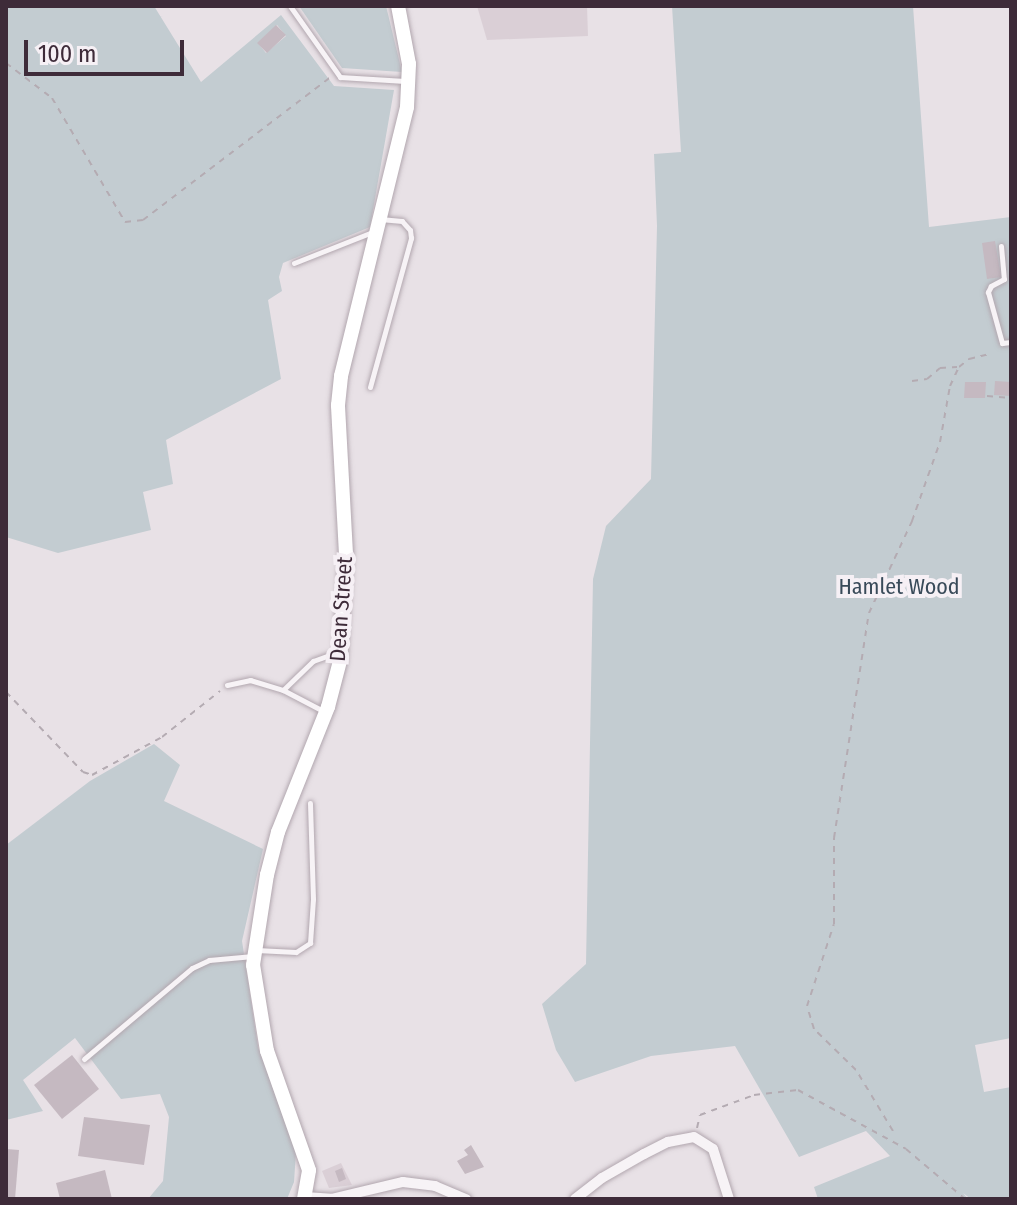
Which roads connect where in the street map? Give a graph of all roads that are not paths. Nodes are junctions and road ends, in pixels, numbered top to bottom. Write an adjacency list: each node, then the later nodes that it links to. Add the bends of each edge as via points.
1 (290, 6): 3 (lane, via 335,74)
2 (398, 6): 3 (street, Dean Street)
3 (410, 82): 4 (street, Dean Street)
4 (378, 225): 6 (lane); 8 (lane, via 402,221 411,238); 9 (street, Dean Street, via 338,405 346,554)
5 (1001, 246): 7 (lane, via 1004,279 988,292 1002,343)
6 (294, 263)
7 (1011, 342)
8 (370, 387)
9 (341, 651): 11 (lane, via 313,661); 12 (street, Dean Street)
10 (227, 685): 11 (lane, via 250,680)
11 (283, 690): 12 (lane)
12 (326, 712): 14 (street, Dean Street, via 278,832)
13 (310, 803): 14 (lane, via 310,943 296,952)
14 (255, 953): 15 (lane, via 192,968); 16 (street, Dean Street, via 267,1051 309,1170)
15 (84, 1059)
16 (305, 1198): 17 (street, via 331,1199 403,1182 435,1186)
17 (466, 1199)
18 (575, 1199): 19 (street, via 644,1154 694,1137 713,1149)
19 (729, 1199)

